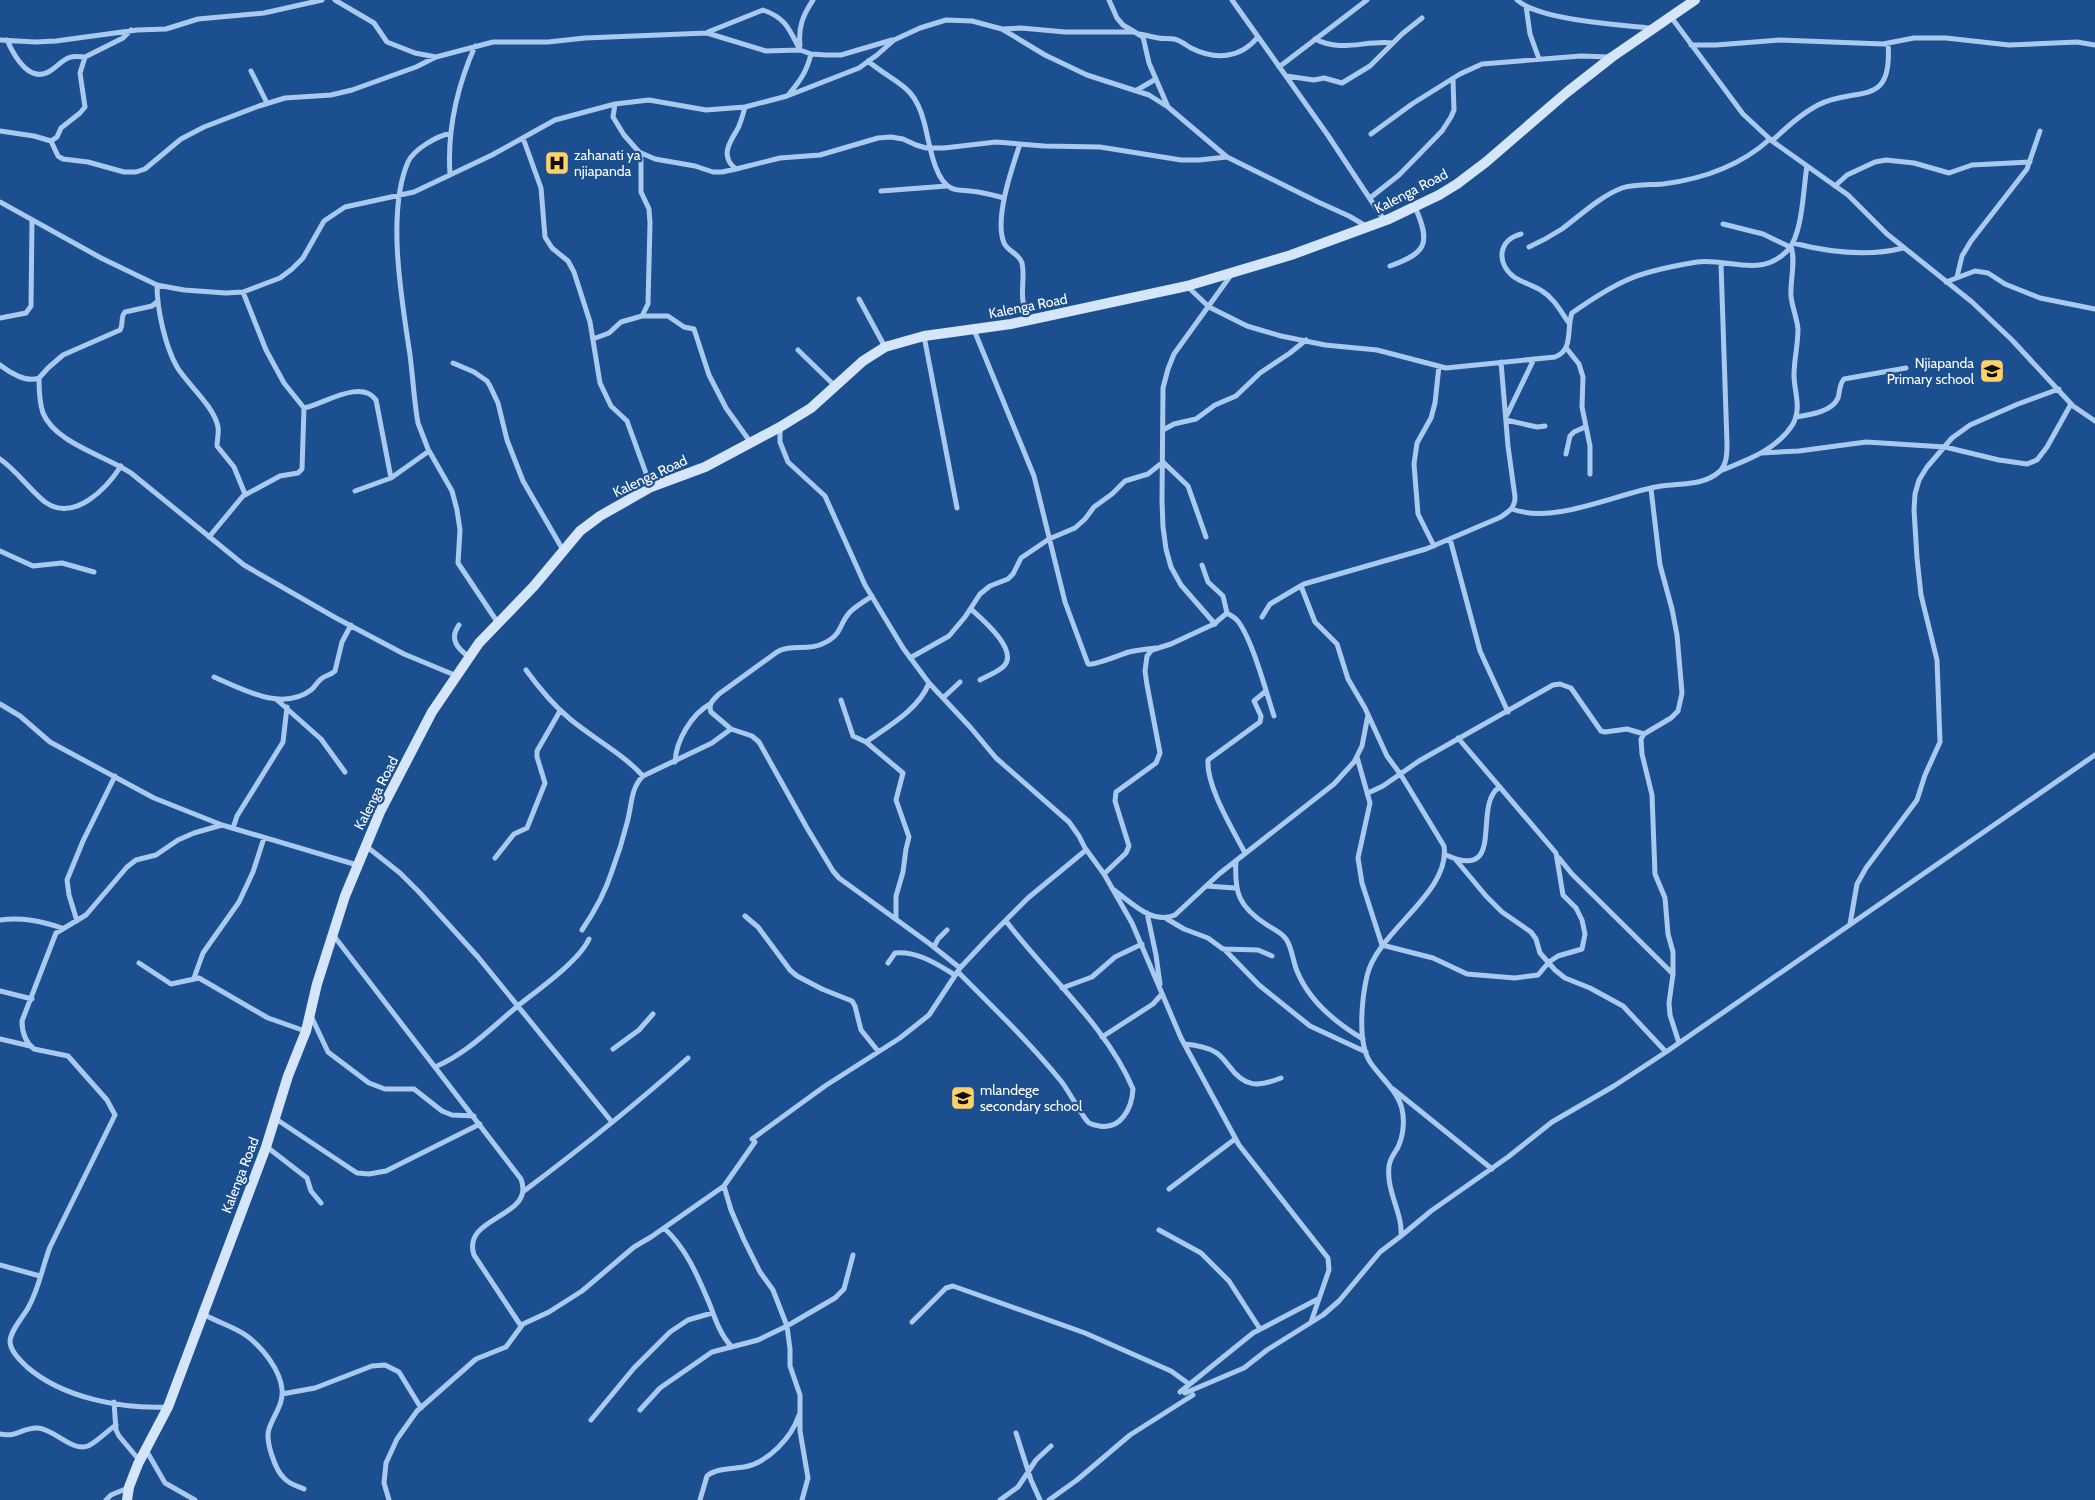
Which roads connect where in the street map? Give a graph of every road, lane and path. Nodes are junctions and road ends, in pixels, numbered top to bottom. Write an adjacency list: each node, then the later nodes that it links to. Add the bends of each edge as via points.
1 (322, 0): 14 (street, via 264,13 198,19 166,29)
2 (335, 0): 30 (street, via 374,23 387,42)
3 (813, 0): 27 (street, via 800,22)
4 (1109, 0): 16 (street, via 1117,18)
5 (1232, 0): 17 (street)
6 (1367, 0): 18 (street)
7 (1517, 0): 9 (street)
8 (1695, 0): 10 (main road, Kalenga Road)
9 (1526, 6): 12 (street, via 1588,22); 32 (street, via 1530,34)
10 (1671, 17): 12 (main road, Kalenga Road); 24 (street)
11 (1422, 18): 22 (street)
12 (1654, 28): 31 (main road, Kalenga Road)
13 (1002, 29): 16 (street); 21 (street, via 972,21 946,20); 39 (street, via 1065,65)
14 (131, 30): 20 (street, via 56,41); 29 (street, via 123,38)
15 (706, 33): 26 (street, via 493,42); 27 (street, via 766,51); 27 (street, via 762,10 777,15 786,23)
16 (1136, 33): 17 (street, via 1174,39 1221,57 1243,50); 37 (street, via 1143,37)
17 (1258, 37): 34 (street)
18 (1315, 39): 22 (street, via 1337,46); 34 (street)
19 (0, 40): 20 (street)
20 (7, 40): 29 (street, via 22,65 35,74 44,74 64,58)
21 (894, 40): 28 (street, via 841,55); 33 (street)
22 (1393, 43): 36 (street, via 1370,66 1342,83 1324,78 1314,80)
23 (1888, 43): 24 (street, via 1780,40); 25 (street, via 1914,38 1946,38 2009,45 2077,42); 50 (street, via 1889,65 1886,75 1875,88 1865,94 1819,105)
24 (1691, 45): 50 (street, via 1743,114)
25 (2095, 45)
26 (475, 46): 30 (street); 47 (street, via 457,96)
27 (800, 50): 28 (street)
28 (811, 54): 40 (street, via 808,69)
29 (85, 57): 51 (street, via 80,73 85,107)
30 (436, 57): 41 (street, via 352,90)
31 (1612, 57): 32 (street); 67 (main road, Kalenga Road, via 1486,162 1445,191)
32 (1539, 59): 38 (street, via 1482,64)
33 (868, 61): 40 (street, via 834,79); 53 (street, via 898,80 914,96)
34 (1279, 66): 36 (street)
35 (251, 72): 41 (street)
36 (1286, 76): 65 (street)
37 (1156, 79): 39 (street); 44 (street)
38 (1453, 80): 48 (street, via 1412,104); 65 (street, via 1454,110 1442,131 1399,175)
39 (1137, 90): 44 (street)
40 (787, 96): 43 (street)
41 (267, 103): 51 (street, via 181,139 145,169 136,172 63,159)
42 (615, 104): 43 (street, via 649,100 706,110); 49 (street, via 555,120); 54 (street, via 613,117)
43 (745, 107): 58 (street, via 727,150 729,162)
44 (1168, 107): 55 (street)
45 (0, 131): 51 (street)
46 (2040, 131): 56 (street)
47 (451, 133): 59 (street); 63 (street, via 413,154)
48 (1371, 134)
49 (523, 138): 59 (street); 94 (street, via 541,188 545,237 574,272)
50 (1771, 140): 57 (street); 74 (street, via 1732,166 1711,174 1671,183 1622,188 1598,201 1548,238)
51 (51, 141)
52 (1020, 144): 53 (street, via 996,142); 55 (street, via 1100,147 1181,160); 64 (street)
53 (930, 148): 58 (street, via 897,137 883,137 820,155 785,157); 60 (street, via 931,157)
54 (639, 152): 58 (street, via 713,172); 88 (street, via 642,197 649,210 650,223 648,301)
55 (1227, 157): 71 (street)
56 (2030, 162): 61 (street, via 1972,165 1949,173 1914,163 1886,160 1847,175); 79 (street, via 1962,256)
57 (1807, 166): 61 (street); 73 (street, via 1798,234)
58 (736, 169)
59 (450, 174): 63 (street, via 414,192)
60 (947, 186): 62 (street); 64 (street)
61 (1834, 186): 75 (street, via 1848,195)
62 (880, 191)
63 (399, 195): 83 (street, via 344,206 324,221 303,258 292,269 280,278); 119 (street, via 397,258 415,406 422,437)
64 (1004, 198): 90 (street, via 1003,237 1005,245 1022,262 1023,302)
65 (1370, 198): 69 (street)
66 (0, 202): 68 (street)
67 (1415, 206): 69 (main road, Kalenga Road); 77 (street, via 1422,222 1422,248)
68 (32, 221): 81 (street); 89 (street, via 30,306 26,313)
69 (1384, 221): 71 (main road, Kalenga Road)
70 (1723, 224): 73 (street)
71 (1367, 227): 78 (main road, Kalenga Road, via 1291,256)
72 (1521, 234): 91 (street, via 1503,245 1500,255 1503,263 1513,276 1542,290 1552,299)
73 (1791, 245): 75 (street, via 1850,252 1890,252); 76 (street, via 1775,261 1761,266); 110 (street, via 1791,297 1798,331 1794,373)
74 (1529, 247)
75 (1904, 248): 80 (street)
76 (1721, 264): 91 (street, via 1699,262 1628,279 1572,314); 125 (street, via 1727,444 1726,458)
77 (1390, 266)
78 (1235, 271): 82 (main road, Kalenga Road); 86 (street)
79 (1957, 278): 80 (street); 87 (street, via 1975,272 1988,273 2005,284 2040,298)
80 (1946, 282): 107 (street, via 1985,315)
81 (157, 285): 83 (street, via 184,290); 85 (street)
82 (1187, 286): 86 (street); 90 (main road, Kalenga Road)
83 (243, 292): 109 (street, via 266,350 284,383)
84 (859, 299): 96 (street)
85 (158, 302): 105 (street, via 125,312 120,330 63,355); 131 (street, via 171,355 218,424 217,446 234,468)
86 (1209, 307): 95 (street, via 1247,326); 116 (street, via 1174,354 1168,369 1163,388)
87 (2095, 309)
88 (642, 316): 94 (street, via 621,322 608,333); 117 (street, via 668,316 684,327 694,329 709,375 726,408)
89 (0, 318)
90 (1028, 321): 92 (main road, Kalenga Road)
91 (1569, 323): 97 (street)
92 (974, 330): 93 (main road, Kalenga Road); 136 (street, via 1034,476)
93 (924, 336): 96 (main road, Kalenga Road); 132 (street)
94 (593, 339): 128 (street, via 600,383 611,406 627,421)
95 (1306, 340): 103 (street, via 1377,350); 116 (street, via 1236,396 1215,405 1196,419)
96 (884, 347): 106 (main road, Kalenga Road)
97 (1567, 349): 99 (street, via 1555,357); 115 (street, via 1579,364 1583,377)
98 (798, 350): 106 (street)
99 (1534, 359): 100 (street); 111 (street)
100 (1500, 362): 103 (street, via 1455,368); 111 (street)
101 (453, 364): 140 (street, via 487,381 498,403 507,440 523,481)
102 (0, 365): 105 (street, via 30,380)
103 (1439, 366): 138 (street, via 1435,403 1431,418 1417,443 1414,464 1418,514)
104 (1906, 368): 110 (street, via 1844,379 1832,406)
105 (40, 378): 124 (street, via 42,411 48,422 85,450)
106 (834, 386): 114 (main road, Kalenga Road, via 811,408)
107 (2059, 389): 108 (street); 118 (street, via 1970,425 1952,438)
108 (2071, 404): 112 (street); 118 (street, via 2047,447 2037,460 2026,464)
109 (304, 408): 127 (street, via 319,405 337,395 361,392 373,396); 131 (street, via 301,471 280,476)
110 (1796, 417): 120 (street, via 1780,439)
111 (1506, 418): 113 (street); 133 (street, via 1515,497)
112 (2095, 421)
113 (1545, 426)
114 (780, 427): 117 (main road, Kalenga Road); 144 (street, via 780,442 786,457 798,473 825,496 857,572)
115 (1585, 427): 121 (street, via 1570,436); 126 (street, via 1590,446)
116 (1163, 430): 123 (street)
117 (751, 444): 128 (main road, Kalenga Road)
118 (1946, 447): 120 (street, via 1866,442); 208 (street, via 1919,480 1914,510 1920,586 1938,669 1939,747 1917,800 1866,868 1854,896)
119 (429, 451): 127 (street); 148 (street, via 446,479 457,510 460,530 458,563)
120 (1761, 453): 125 (street)
121 (1566, 454)
122 (0, 459): 124 (street, via 44,501 59,508 88,501 110,483)
123 (1163, 462): 135 (street, via 1188,486); 136 (street, via 1148,474 1125,482 1094,507 1075,528); 149 (street, via 1163,528 1172,567 1181,586)
124 (121, 466): 134 (street)
125 (1720, 471): 129 (street, via 1707,479)
126 (1590, 474)
127 (391, 478): 130 (street)
128 (651, 487): 140 (main road, Kalenga Road, via 600,516 580,531)
129 (1651, 488): 133 (street, via 1568,510 1531,514); 173 (street, via 1660,565 1677,635 1682,693 1678,711)
130 (355, 491)
131 (246, 494): 134 (street)
132 (956, 508)
133 (1512, 509): 137 (street)
134 (209, 537): 151 (street, via 244,565)
135 (1206, 537)
136 (1050, 539): 145 (street, via 1021,558 1008,579 984,590); 152 (street, via 1065,602 1088,664)
137 (1450, 539): 138 (street); 169 (street, via 1480,651)
138 (1434, 546): 143 (street)
139 (0, 551): 142 (street, via 33,566 62,563)
140 (564, 551): 148 (main road, Kalenga Road)
141 (1202, 565): 146 (street, via 1208,582 1223,596)
142 (94, 572)
143 (1301, 586): 147 (street, via 1270,604); 170 (street, via 1315,622 1337,644 1348,679)
144 (872, 596): 154 (street); 166 (street, via 849,613 836,636 822,644 783,648)
145 (971, 609): 154 (street, via 949,636); 158 (street, via 987,622 1008,653 1004,667)
146 (1227, 613): 149 (street); 161 (street, via 1237,620)
147 (1262, 617)
148 (498, 623): 153 (main road, Kalenga Road)
149 (1215, 624): 152 (street)
150 (459, 625): 153 (street, via 454,640)
151 (351, 626): 156 (street, via 404,654); 162 (street, via 342,642 335,672 322,678 304,694)
152 (1156, 648): 197 (street, via 1147,656 1145,671 1159,758 1116,792 1115,801 1129,846)
153 (469, 657): 156 (main road, Kalenga Road)
154 (910, 658): 160 (street)
155 (526, 670): 168 (street)
156 (457, 676): 188 (main road, Kalenga Road, via 432,712)
157 (214, 678): 162 (street, via 255,696)
158 (980, 680)
159 (960, 682): 163 (street)
160 (929, 683): 163 (street); 175 (street, via 922,698)
161 (1266, 691): 171 (street); 190 (street, via 1254,701 1261,716 1260,722 1208,760 1225,816)
162 (276, 698): 167 (street)
163 (943, 698): 189 (street, via 996,758 1069,822)
164 (841, 700): 175 (street, via 852,735)
165 (0, 704): 181 (street, via 20,716 50,742)
166 (710, 704): 172 (street, via 711,712); 178 (street, via 697,712 687,728)
167 (287, 707): 179 (street, via 321,739); 186 (street, via 283,742 237,816)
168 (560, 711): 182 (street, via 630,762); 193 (street, via 537,751 545,783 527,828 514,834)
169 (1508, 712): 173 (street, via 1560,684 1571,688 1601,731 1627,729); 174 (street)
170 (1368, 715): 177 (street); 180 (street, via 1387,756)
171 (1274, 716)
172 (731, 729): 178 (street); 203 (street, via 752,736 758,742 833,871 873,904)
173 (1644, 734): 223 (street, via 1642,754 1652,795 1655,874 1667,909)
174 (1458, 738): 180 (street); 183 (street)
175 (866, 742): 203 (street, via 903,774 896,800 909,837 904,872 896,896)
176 (2095, 755): 208 (street)
177 (1357, 757): 184 (street); 190 (street, via 1334,784)
178 (675, 762): 182 (street)
179 (345, 772)
180 (1401, 774): 184 (street); 192 (street, via 1441,839)
181 (115, 776): 185 (street, via 154,798); 206 (street, via 67,880)
182 (643, 776): 210 (street, via 632,792 628,821 604,893)
183 (1500, 787): 191 (street); 194 (street, via 1490,798 1482,851 1474,860)
184 (1368, 793): 215 (street, via 1370,803 1358,858 1362,883)
185 (222, 825): 186 (street); 206 (street, via 194,833 156,855 136,860)
186 (233, 828): 187 (street)
187 (264, 838): 196 (street); 224 (street, via 239,902 203,953)
188 (366, 845): 196 (main road, Kalenga Road); 229 (street, via 419,892)
189 (1086, 850): 197 (street); 207 (street, via 1028,898)
190 (1245, 853): 195 (street)
191 (1556, 853): 219 (street, via 1561,890 1576,908 1584,934 1580,950); 223 (street, via 1572,874)
192 (1446, 855): 194 (street); 215 (street, via 1426,895)
193 (495, 858)
194 (1456, 860): 219 (street, via 1491,902 1531,932 1540,953)
195 (1236, 861): 198 (street); 200 (street)
196 (357, 865): 212 (main road, Kalenga Road)
197 (1104, 874): 199 (street)
198 (1205, 886): 200 (street); 204 (street)
199 (1112, 888): 201 (street); 214 (street)
200 (1235, 888): 235 (street, via 1248,910 1287,940 1298,973 1318,1005)
201 (1147, 914): 204 (street); 227 (street)
202 (745, 916): 240 (street, via 764,934 797,976 852,1000 861,1030)
203 (896, 918): 216 (street)
204 (1167, 919): 217 (street)
205 (0, 920): 209 (street, via 23,918)
206 (78, 921): 209 (street)
207 (1006, 921): 222 (street); 225 (street)
208 (1850, 924): 236 (street)
209 (62, 928): 228 (street, via 53,937)
210 (582, 930)
211 (947, 930): 216 (street)
212 (334, 936): 230 (main road, Kalenga Road); 244 (street)
213 (589, 938): 229 (street, via 579,953)
214 (1142, 944): 225 (street, via 1115,957 1092,977); 227 (street)
215 (1382, 945): 219 (street, via 1433,958 1472,975 1532,977); 235 (street, via 1367,976)
216 (934, 947): 222 (street)
217 (1224, 949): 218 (street, via 1258,950); 241 (street, via 1259,984 1310,1026)
218 (1272, 956)
219 (1549, 962): 242 (street, via 1566,978 1623,1006)
220 (138, 963): 224 (street, via 171,984)
221 (888, 963): 222 (street, via 895,953 914,955)
222 (957, 972): 233 (street, via 1060,1080 1088,1122 1110,1126 1123,1118 1133,1089); 240 (street, via 929,1015)
223 (1673, 974): 236 (street, via 1670,1015)
224 (194, 978): 232 (street, via 268,1018)
225 (1062, 988): 233 (street)
226 (0, 991): 228 (street)
227 (1161, 992): 233 (street, via 1153,1004); 237 (street)
228 (32, 999): 238 (street, via 22,1022 22,1030)
229 (518, 1005): 244 (street, via 465,1050); 249 (street)
230 (310, 1013): 232 (main road, Kalenga Road); 247 (street, via 328,1052 368,1083 385,1089 414,1089 442,1111)
231 (653, 1014): 239 (street, via 633,1036)
232 (306, 1031): 248 (main road, Kalenga Road, via 288,1076)
233 (1102, 1036)
234 (0, 1039): 238 (street)
235 (1363, 1039): 241 (street)
236 (1679, 1043): 242 (street)
237 (1185, 1044): 245 (street, via 1215,1052 1248,1083 1262,1084); 251 (street)
238 (30, 1046): 263 (street, via 68,1056 116,1115 50,1247)
239 (612, 1049)
240 (878, 1051): 254 (street, via 753,1140)
241 (1366, 1052): 246 (street)
242 (1666, 1052): 253 (street, via 1552,1122)
243 (688, 1058): 249 (street)
244 (435, 1068): 247 (street)
245 (1281, 1078)
246 (1389, 1086): 253 (street); 260 (street, via 1402,1108 1398,1148 1389,1165 1391,1195 1402,1224)
247 (474, 1116): 250 (street)
248 (276, 1119): 250 (street, via 357,1173 369,1174 386,1171); 252 (main road, Kalenga Road)
249 (612, 1122): 256 (street)
250 (480, 1124): 256 (street, via 521,1179)
251 (1235, 1138): 255 (street); 264 (street, via 1328,1258 1329,1270)
252 (266, 1147): 257 (street, via 307,1178 311,1191); 266 (main road, Kalenga Road)
253 (1492, 1169): 260 (street, via 1431,1210)
254 (724, 1186): 258 (street); 270 (street, via 731,1210 760,1272 773,1290)
255 (1169, 1189)
256 (524, 1191): 269 (street, via 510,1210 479,1230 471,1246 474,1256)
257 (321, 1203)
258 (664, 1228): 265 (street, via 683,1248); 269 (street, via 634,1246 582,1291)
259 (1159, 1230): 271 (street, via 1201,1253 1228,1282)
260 (1401, 1236): 268 (street, via 1360,1272 1339,1301)
261 (853, 1255): 270 (street, via 844,1289 835,1298)
262 (0, 1265): 263 (street)
263 (40, 1276): 276 (street, via 37,1290 12,1336 12,1349 18,1359 40,1378 70,1392)
264 (1318, 1299): 268 (street); 271 (street)
265 (712, 1312): 272 (street); 281 (street, via 688,1320 670,1332 634,1368)
266 (203, 1314): 274 (street, via 248,1337 259,1348 272,1364); 278 (main road, Kalenga Road)
267 (912, 1322): 273 (street, via 949,1286 953,1286 1085,1333 1172,1371)
268 (1311, 1322): 273 (street, via 1244,1368 1182,1392)
269 (521, 1326): 279 (street, via 506,1347 476,1359)
270 (787, 1326): 272 (street, via 758,1340); 277 (street, via 790,1366)
271 (1260, 1329): 273 (street)
272 (732, 1347): 280 (street, via 712,1352 674,1377)
273 (1189, 1384)
274 (282, 1394): 279 (street, via 315,1388 385,1364 399,1372); 290 (street, via 268,1429 271,1450 282,1477)
275 (1193, 1395): 299 (street, via 1130,1435)
276 (114, 1402): 278 (street, via 151,1408); 282 (street)
277 (801, 1406): 295 (street, via 791,1433 777,1447 747,1466 710,1474 705,1480); 296 (street, via 801,1439 808,1478)
278 (168, 1407): 286 (main road, Kalenga Road)
279 (420, 1408): 294 (street, via 397,1439 386,1462 384,1483)
280 (640, 1410)
281 (591, 1420)
282 (116, 1425): 284 (street, via 84,1447 39,1428 10,1436); 287 (street, via 120,1436)
283 (1016, 1433): 288 (street)
284 (0, 1434)
285 (1051, 1446): 288 (street)
286 (146, 1450): 287 (main road, Kalenga Road); 293 (street, via 166,1483)
287 (140, 1461): 289 (main road, Kalenga Road)
288 (1028, 1471): 297 (street, via 1018,1487); 298 (street)
289 (128, 1488): 291 (street); 292 (main road, Kalenga Road)
290 (304, 1489)
291 (106, 1500)
292 (127, 1500)
293 (195, 1500)
294 (389, 1500)
295 (700, 1500)
296 (802, 1500)
297 (1000, 1500)
298 (1040, 1500)
299 (1048, 1500)

